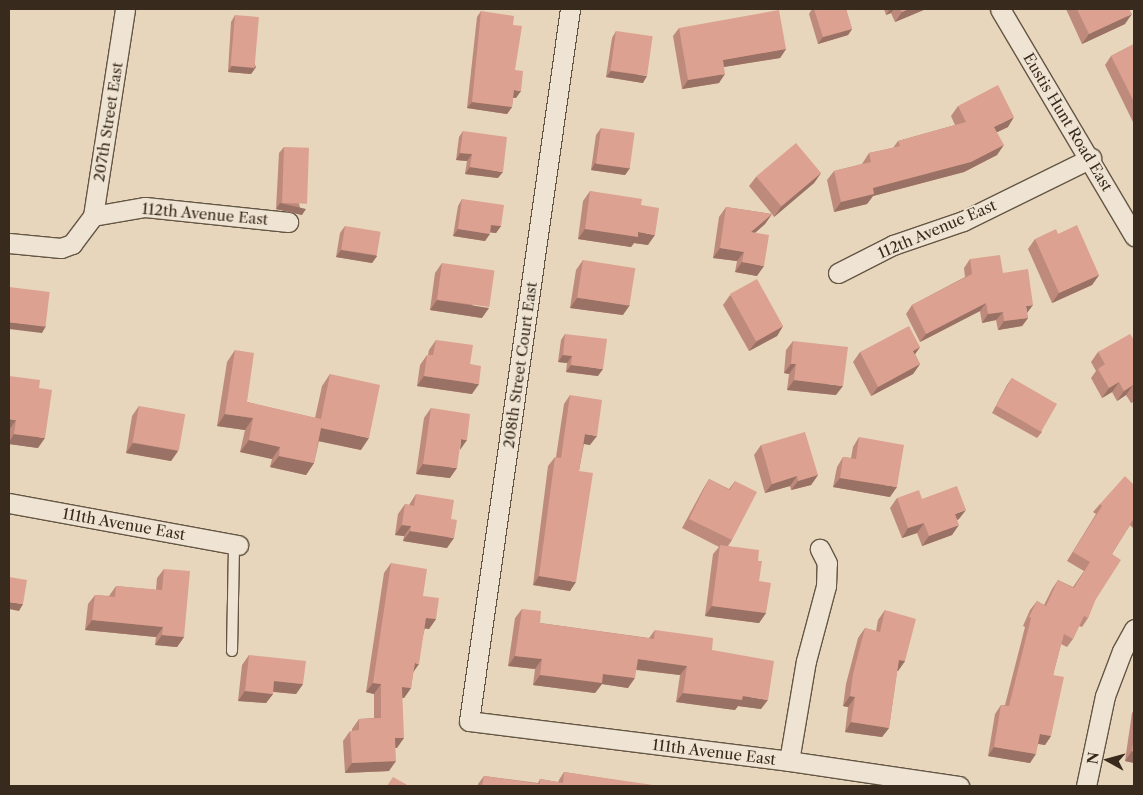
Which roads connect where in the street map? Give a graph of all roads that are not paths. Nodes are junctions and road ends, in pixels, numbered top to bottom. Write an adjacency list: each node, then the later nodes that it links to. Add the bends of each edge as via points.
1 (125, 9): 5 (street, 207th Street East)
2 (570, 9): 15 (street, 208th Street Court East)
3 (1000, 9): 4 (street, Eustis Hunt Road East)
4 (1090, 158): 7 (street, Eustis Hunt Road East); 9 (street, 112th Avenue East, via 963,221 893,244)
5 (93, 216): 6 (street, 112th Avenue East, via 145,207); 8 (street, 207th Street East, via 72,244 61,248)
6 (288, 222)
7 (1134, 236)
8 (9, 243)
9 (838, 273)
10 (9, 503): 11 (street, 111th Avenue East)
11 (236, 544): 14 (lane)
12 (820, 549): 16 (street, via 827,563 826,586 806,661)
13 (1134, 629): 18 (street, via 1105,696)
14 (232, 651)
15 (469, 721): 16 (street, 111th Avenue East)
16 (789, 761): 17 (street, 111th Avenue East)
17 (959, 786)
18 (1086, 786)

